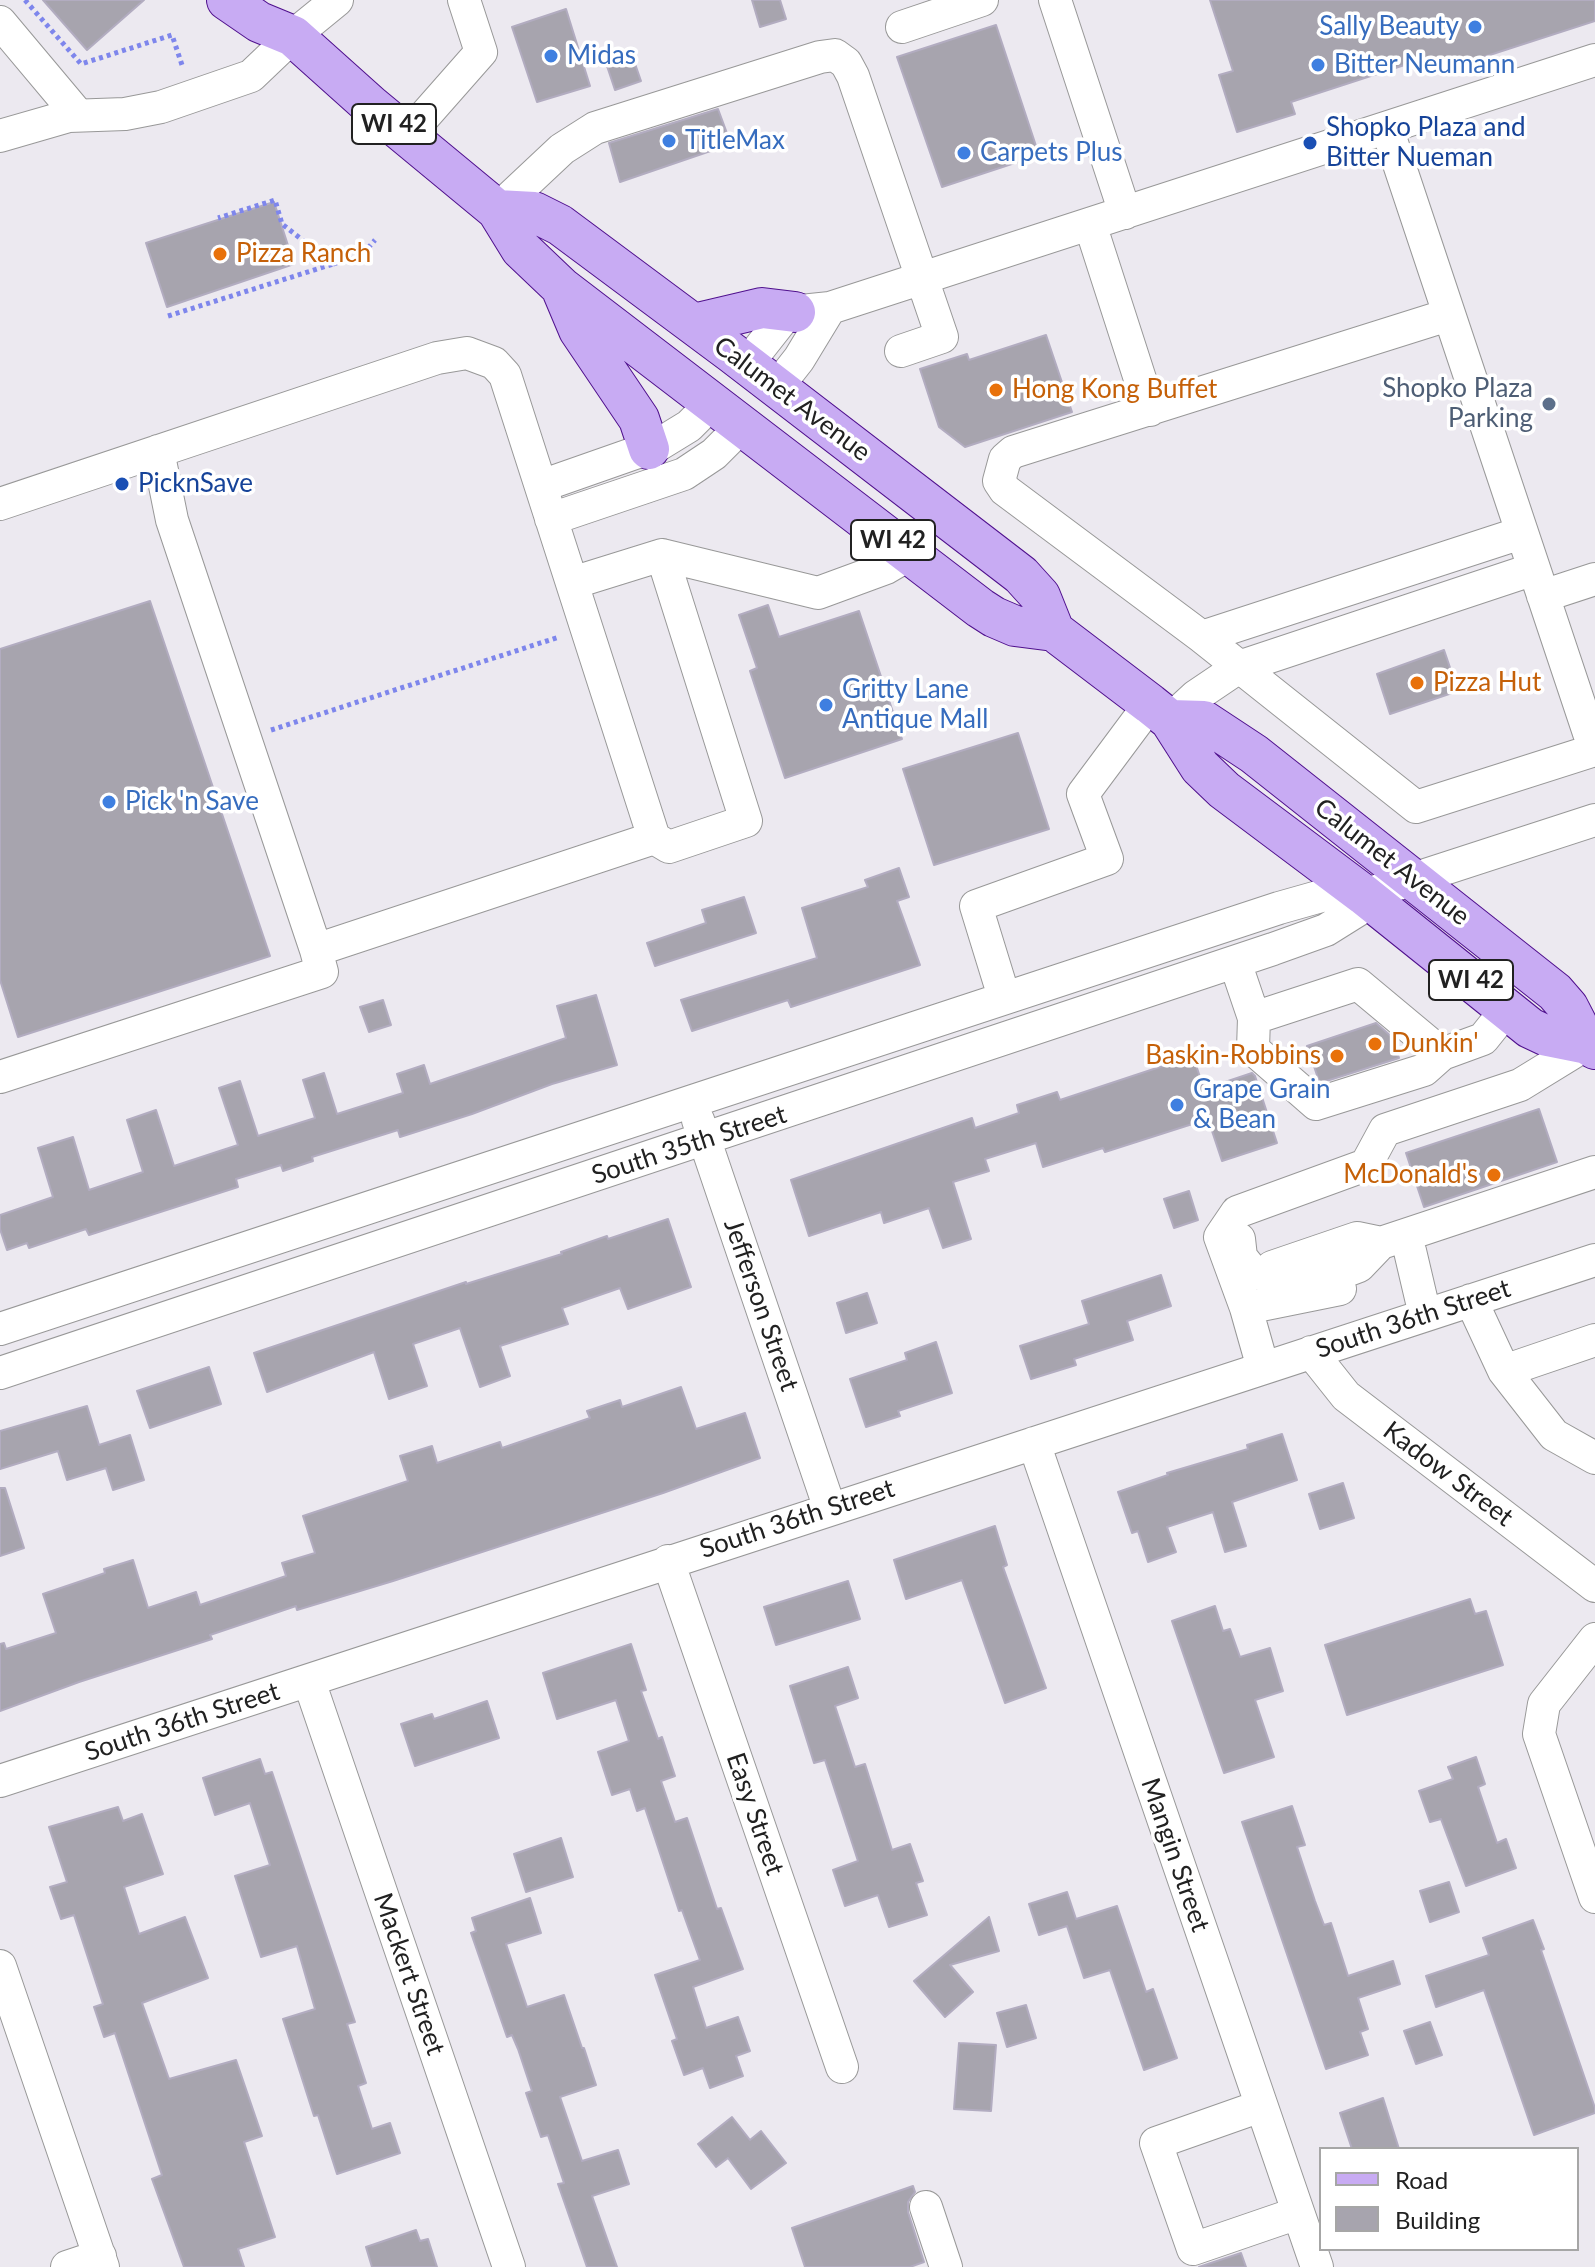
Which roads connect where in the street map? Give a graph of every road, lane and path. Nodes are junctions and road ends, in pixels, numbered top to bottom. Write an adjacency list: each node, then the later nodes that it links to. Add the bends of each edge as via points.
1 (25, 0): 11 (path, via 81,64 172,35)
2 (227, 0): 7 (main road, Calumet Avenue / WI 42, via 259,22)
3 (337, 0): 7 (street)
4 (464, 0): 15 (street, via 481,52)
5 (982, 0): 9 (street)
6 (1055, 0): 17 (street)
7 (288, 18): 11 (street, via 251,76); 15 (main road, Calumet Avenue / WI 42)
8 (0, 22): 12 (street)
9 (902, 27)
10 (1595, 60): 13 (street)
11 (193, 97): 12 (street, via 134,112)
12 (78, 115): 14 (street)
13 (1387, 128): 17 (street); 25 (street)
14 (0, 136)
15 (407, 136): 16 (main road, Calumet Avenue / WI 42)
16 (497, 210): 22 (street, via 562,149 595,128 828,55 850,67); 23 (main road, Calumet Avenue / WI 42, via 521,249); 27 (main road, Calumet Avenue / WI 42, via 534,212 560,225)
17 (1125, 213): 19 (street)
18 (218, 218): 21 (path, via 275,200 282,224)
19 (1090, 224): 22 (street); 30 (street, via 1094,286)
20 (375, 240): 21 (path, via 361,256)
21 (333, 264): 26 (path)
22 (922, 278): 24 (street); 28 (street, via 942,337)
23 (562, 288): 31 (main road, Calumet Avenue / WI 42); 32 (main road, via 579,330 639,419)
24 (812, 310): 27 (main road, via 762,308); 29 (street, via 779,321)
25 (1448, 315): 30 (street); 37 (street)
26 (168, 316)
27 (694, 324): 29 (main road, Calumet Avenue / WI 42)
28 (901, 351)
29 (762, 375): 31 (main road); 43 (main road, Calumet Avenue / WI 42, via 1021,575 1040,596)
30 (1150, 410): 45 (street, via 1013,452 1005,459 999,481)
31 (728, 413): 32 (street, via 689,426); 36 (street, via 714,454 684,474); 38 (main road, Calumet Avenue / WI 42)
32 (649, 449): 34 (street)
33 (158, 451): 34 (street, via 437,358 467,353 494,363 505,375); 35 (street); 54 (street, via 172,520)
34 (541, 486): 36 (street)
35 (0, 504)
36 (551, 519): 41 (street)
37 (1521, 533): 42 (street); 45 (street)
38 (910, 554): 39 (street, via 818,593); 43 (main road, Calumet Avenue / WI 42, via 994,617)
39 (662, 555): 41 (street); 51 (street, via 746,821 669,847)
40 (1595, 579): 42 (street)
41 (572, 583): 51 (street)
42 (1539, 583): 46 (street); 49 (street)
43 (1054, 631): 47 (main road, Calumet Avenue / WI 42)
44 (560, 636): 48 (path)
45 (1202, 637): 46 (street)
46 (1239, 667): 47 (street); 49 (street, via 1416,807)
47 (1160, 712): 52 (main road, Calumet Avenue / WI 42, via 1221,730); 53 (main road, Calumet Avenue / WI 42, via 1215,782); 56 (street, via 1083,794 1107,859 976,906)
48 (268, 732)
49 (1595, 750)
50 (1595, 820): 52 (street, South 35th Street)
51 (654, 838): 54 (street)
52 (1414, 879): 53 (street, South 35th Street); 59 (main road, Calumet Avenue / WI 42, via 1555,992)
53 (1364, 895): 55 (street, South 35th Street, via 1358,910 1326,930); 56 (street, South 35th Street, via 1332,893 1279,908); 57 (main road, Calumet Avenue / WI 42)
54 (316, 950): 61 (street, via 322,972)
55 (1235, 962): 58 (street); 63 (street, South 35th Street)
56 (1004, 997): 62 (street, South 35th Street)
57 (1507, 1009): 59 (main road, Calumet Avenue / WI 42, via 1539,1033); 60 (street, via 1483,1039)
58 (1254, 1018): 60 (street, via 1358,984); 60 (street, via 1253,1049 1316,1104 1424,1070)
59 (1591, 1046): 66 (street, via 1520,1085 1385,1130 1366,1165)
60 (1442, 1054)
61 (0, 1077)
62 (692, 1101): 63 (street, Jefferson Street); 72 (street, South 35th Street)
63 (704, 1141): 77 (street, South 35th Street); 80 (street, Jefferson Street)
64 (1595, 1172): 67 (street)
65 (1595, 1182): 67 (street)
66 (1237, 1212): 67 (street, via 1241,1257 1254,1273 1330,1277); 70 (street, via 1220,1237)
67 (1396, 1247): 70 (street, via 1354,1286); 71 (street)
68 (1595, 1260): 69 (street, South 36th Street)
69 (1471, 1300): 71 (street, South 36th Street); 76 (street)
70 (1246, 1308): 75 (street)
71 (1425, 1315): 74 (street, South 36th Street)
72 (0, 1329)
73 (1595, 1340): 76 (street)
74 (1311, 1352): 75 (street, South 36th Street); 82 (street, Kadow Street, via 1346,1396)
75 (1263, 1368): 78 (street, South 36th Street)
76 (1504, 1371): 79 (street, via 1554,1435)
77 (0, 1373)
78 (1034, 1443): 80 (street, South 36th Street); 89 (street, Mangin Street)
79 (1595, 1458)
80 (830, 1509): 81 (street, South 36th Street)
81 (668, 1561): 84 (street, South 36th Street); 88 (street, Easy Street)
82 (1595, 1586)
83 (1595, 1639): 86 (street, via 1544,1704 1539,1734)
84 (309, 1681): 85 (street, South 36th Street); 94 (street, Mackert Street)
85 (0, 1781)
86 (1595, 1897)
87 (0, 1966): 92 (street)
88 (842, 2067)
89 (1261, 2106): 91 (street, Mangin Street); 91 (street, via 1156,2143 1193,2249)
90 (926, 2207): 95 (street)
91 (1298, 2213): 96 (street, Mangin Street)
92 (102, 2262): 93 (street)
93 (67, 2267)
94 (509, 2267)
95 (946, 2267)
96 (1317, 2267)

